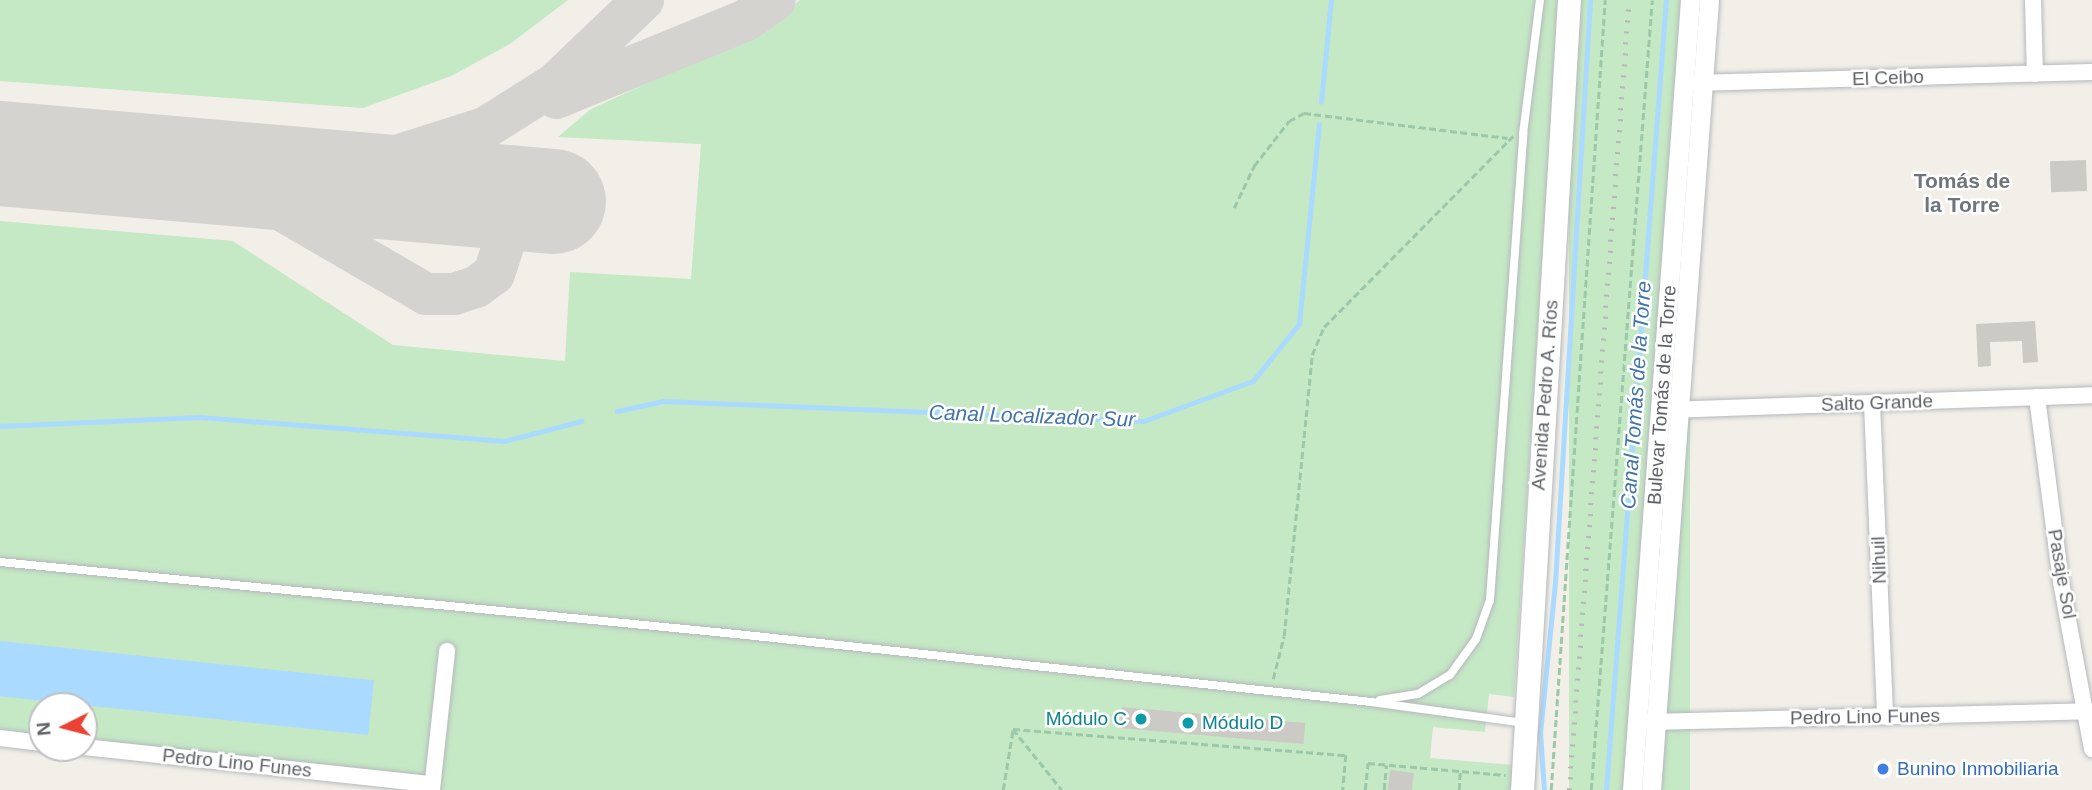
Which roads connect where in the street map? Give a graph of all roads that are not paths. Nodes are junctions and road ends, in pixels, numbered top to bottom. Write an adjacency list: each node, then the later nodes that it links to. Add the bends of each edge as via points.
1 (1539, 0): 16 (lane, via 1523,134 1490,600 1476,639 1450,675 1418,694)
2 (1569, 0): 20 (main road, Avenida Pedro A. Ríos)
3 (1690, 0): 8 (street, Bulevar Tomás de la Torre)
4 (1709, 0): 8 (street, Bulevar Tomás de la Torre)
5 (2034, 0): 7 (street)
6 (2092, 72): 7 (street, El Ceibo)
7 (2035, 74): 8 (street, El Ceibo)
8 (1694, 83): 12 (street, Bulevar Tomás de la Torre); 13 (street, Bulevar Tomás de la Torre)
9 (2092, 395): 10 (street, Salto Grande)
10 (2037, 397): 11 (street, Salto Grande); 17 (street, Pasaje Sol, via 2061,582)
11 (1872, 403): 12 (street, Salto Grande); 18 (street, Nihuil)
12 (1682, 408): 13 (street, Salto Grande); 19 (street, Bulevar Tomás de la Torre)
13 (1662, 410): 19 (street, Bulevar Tomás de la Torre)
14 (0, 562): 16 (lane)
15 (447, 650): 26 (street)
16 (1371, 702): 20 (lane)
17 (2089, 711): 18 (street, Pedro Lino Funes); 24 (street, Pasaje Sol)
18 (1885, 717): 19 (street, Pedro Lino Funes)
19 (1647, 722): 27 (street, Bulevar Tomás de la Torre); 28 (street, Bulevar Tomás de la Torre)
20 (1524, 723): 25 (main road, Avenida Pedro A. Ríos)
21 (0, 738): 22 (street)
22 (28, 741)
23 (98, 749): 26 (street, Pedro Lino Funes)
24 (2092, 749)
25 (1514, 782)
26 (432, 787)
27 (1632, 790)
28 (1651, 790)

